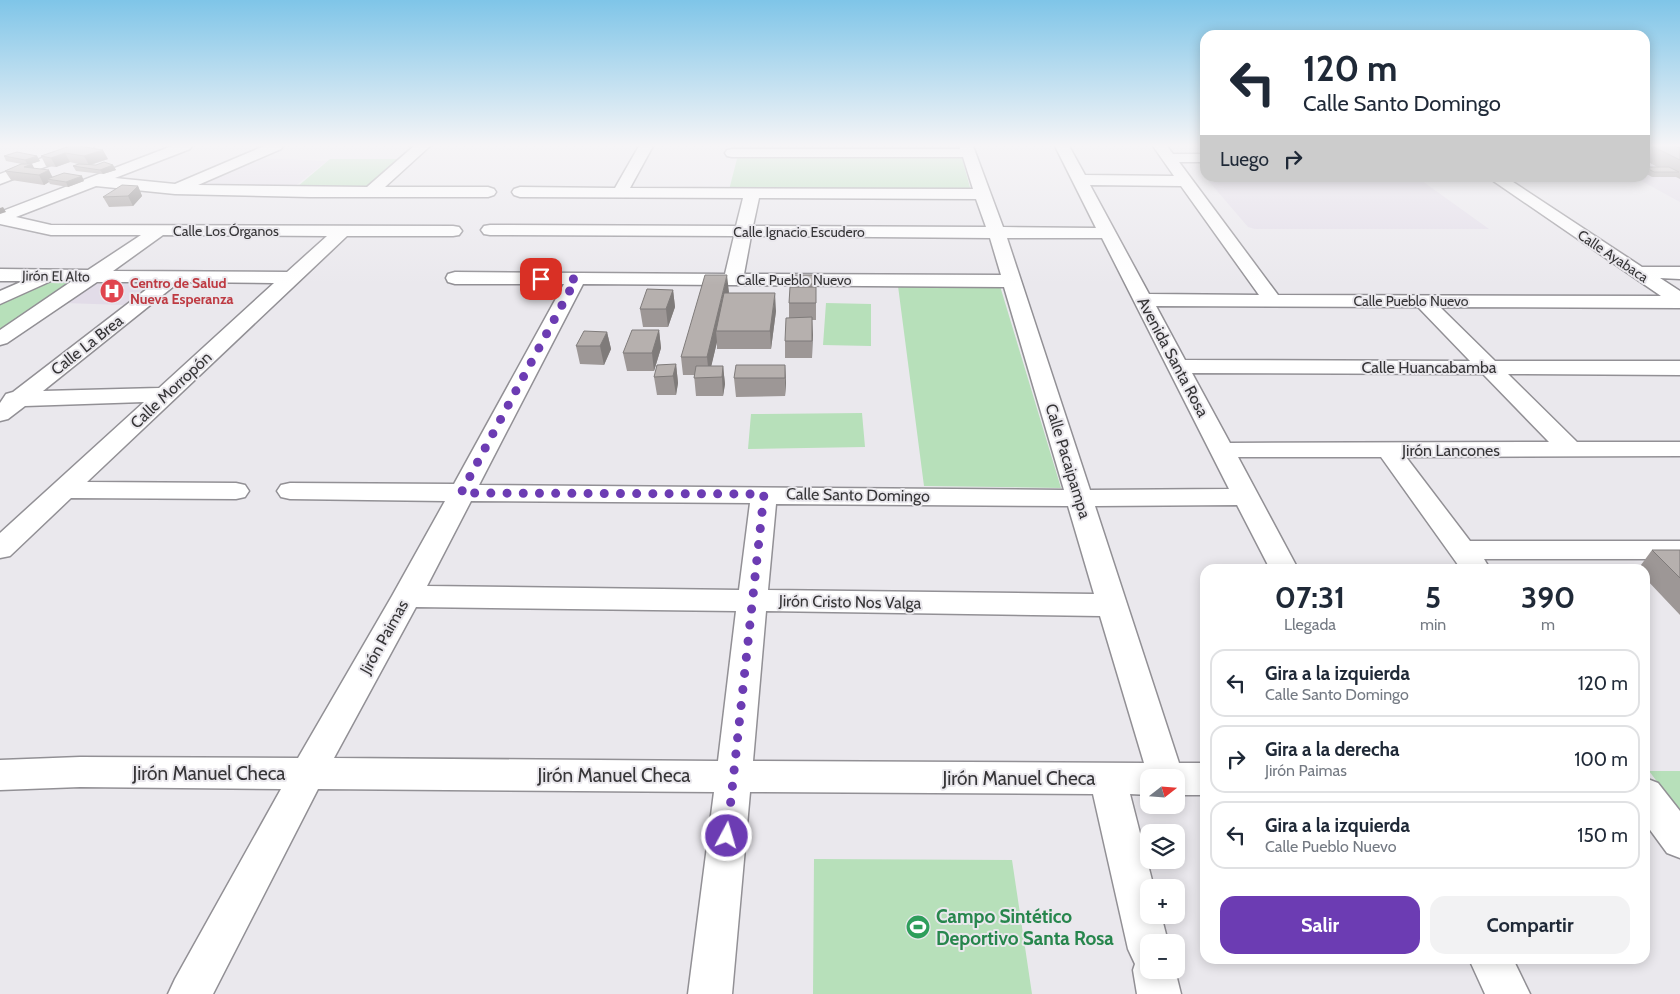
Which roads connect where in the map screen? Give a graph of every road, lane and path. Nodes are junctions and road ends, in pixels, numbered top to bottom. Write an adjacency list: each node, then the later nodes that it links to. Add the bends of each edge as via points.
1 (66, 192): 10 (street)
2 (310, 192): 13 (street)
3 (639, 192): 8 (street)
4 (1087, 192): 18 (street, Avenida Santa Rosa)
5 (1195, 192): 32 (street)
6 (1519, 192): 19 (street, Calle Ayabaca)
7 (752, 193): 8 (street); 9 (street); 16 (street)
8 (720, 194)
9 (982, 194): 17 (street, Calle Pacaipampa)
10 (0, 219): 11 (street, Calle Los Órganos, via 51,230)
11 (160, 230): 13 (street, Calle Los Órganos); 23 (street)
12 (490, 230): 16 (street, Calle Ignacio Escudero)
13 (263, 231): 15 (street, Calle Los Órganos)
14 (453, 231): 15 (street, Calle Los Órganos)
15 (342, 232): 25 (street, Calle Morropón)
16 (745, 232): 17 (street, Calle Ignacio Escudero); 28 (street)
17 (997, 233): 18 (street, Calle Ignacio Escudero); 29 (street, Calle Pacaipampa)
18 (1108, 233): 31 (street, Avenida Santa Rosa)
19 (1638, 272): 20 (street); 34 (street, Calle Ayabaca)
20 (1680, 272)
21 (0, 275): 22 (street, Jirón El Alto)
22 (50, 276): 23 (street, Jirón El Alto); 30 (street)
23 (93, 276): 24 (street, Jirón El Alto); 35 (street)
24 (174, 277): 25 (street, Jirón El Alto); 40 (street, Calle La Brea)
25 (291, 278): 39 (street, Calle Morropón)
26 (455, 278): 27 (street, Calle Pueblo Nuevo)
27 (576, 279): 28 (street, Calle Pueblo Nuevo); 49 (street, Jirón Paimas)
28 (733, 280): 29 (street, Calle Pueblo Nuevo)
29 (1012, 281): 52 (street, Calle Pacaipampa)
30 (0, 298)
31 (1143, 300): 32 (street, Calle Pueblo Nuevo); 36 (street, Avenida Santa Rosa)
32 (1273, 301): 33 (street, Calle Pueblo Nuevo)
33 (1423, 301): 34 (street, Calle Pueblo Nuevo); 37 (street)
34 (1680, 301)
35 (0, 338)
36 (1178, 366): 37 (street, Calle Huancabamba); 44 (street, Avenida Santa Rosa)
37 (1489, 367): 38 (street, Calle Huancabamba); 42 (street)
38 (1680, 368)
39 (165, 395): 40 (street); 46 (street, Calle Morropón)
40 (10, 399): 41 (street, Calle La Brea)
41 (0, 414)
42 (1570, 449): 43 (street, Jirón Lancones); 45 (street, Jirón Lancones)
43 (1680, 449)
44 (1222, 450): 45 (street, Jirón Lancones); 51 (street, Avenida Santa Rosa)
45 (1388, 450): 55 (street)
46 (64, 490): 47 (street); 53 (street, Calle Morropón)
47 (236, 491)
48 (290, 491): 49 (street, Calle Santo Domingo)
49 (461, 493): 50 (street, Calle Santo Domingo); 57 (street, Jirón Paimas)
50 (764, 494): 52 (street, Calle Santo Domingo); 58 (street)
51 (1246, 496): 52 (street, Calle Santo Domingo); 56 (street, Avenida Santa Rosa)
52 (1080, 498): 59 (street, Calle Pacaipampa)
53 (0, 549)
54 (1680, 550): 55 (street)
55 (1468, 559)
56 (1281, 564)
57 (407, 596): 58 (street, Jirón Cristo Nos Valga); 61 (street, Jirón Paimas)
58 (752, 601): 59 (street, Jirón Cristo Nos Valga); 63 (street)
59 (1113, 606): 60 (street, Calle Pacaipampa)
60 (1163, 769)
61 (308, 773): 62 (street, Jirón Manuel Checa); 63 (street, Jirón Manuel Checa); 73 (street, Jirón Paimas)
62 (0, 775)
63 (733, 776): 64 (street, Jirón Manuel Checa); 74 (street)
64 (1108, 779): 65 (street, Jirón Manuel Checa); 70 (street)
65 (1140, 779)
66 (1185, 779): 67 (street)
67 (1200, 779)
68 (1650, 801): 69 (street)
69 (1680, 841)
70 (1145, 934)
71 (1493, 964): 76 (street)
72 (1156, 979): 75 (street)
73 (190, 994)
74 (710, 994)
75 (1159, 994)
76 (1508, 994)

